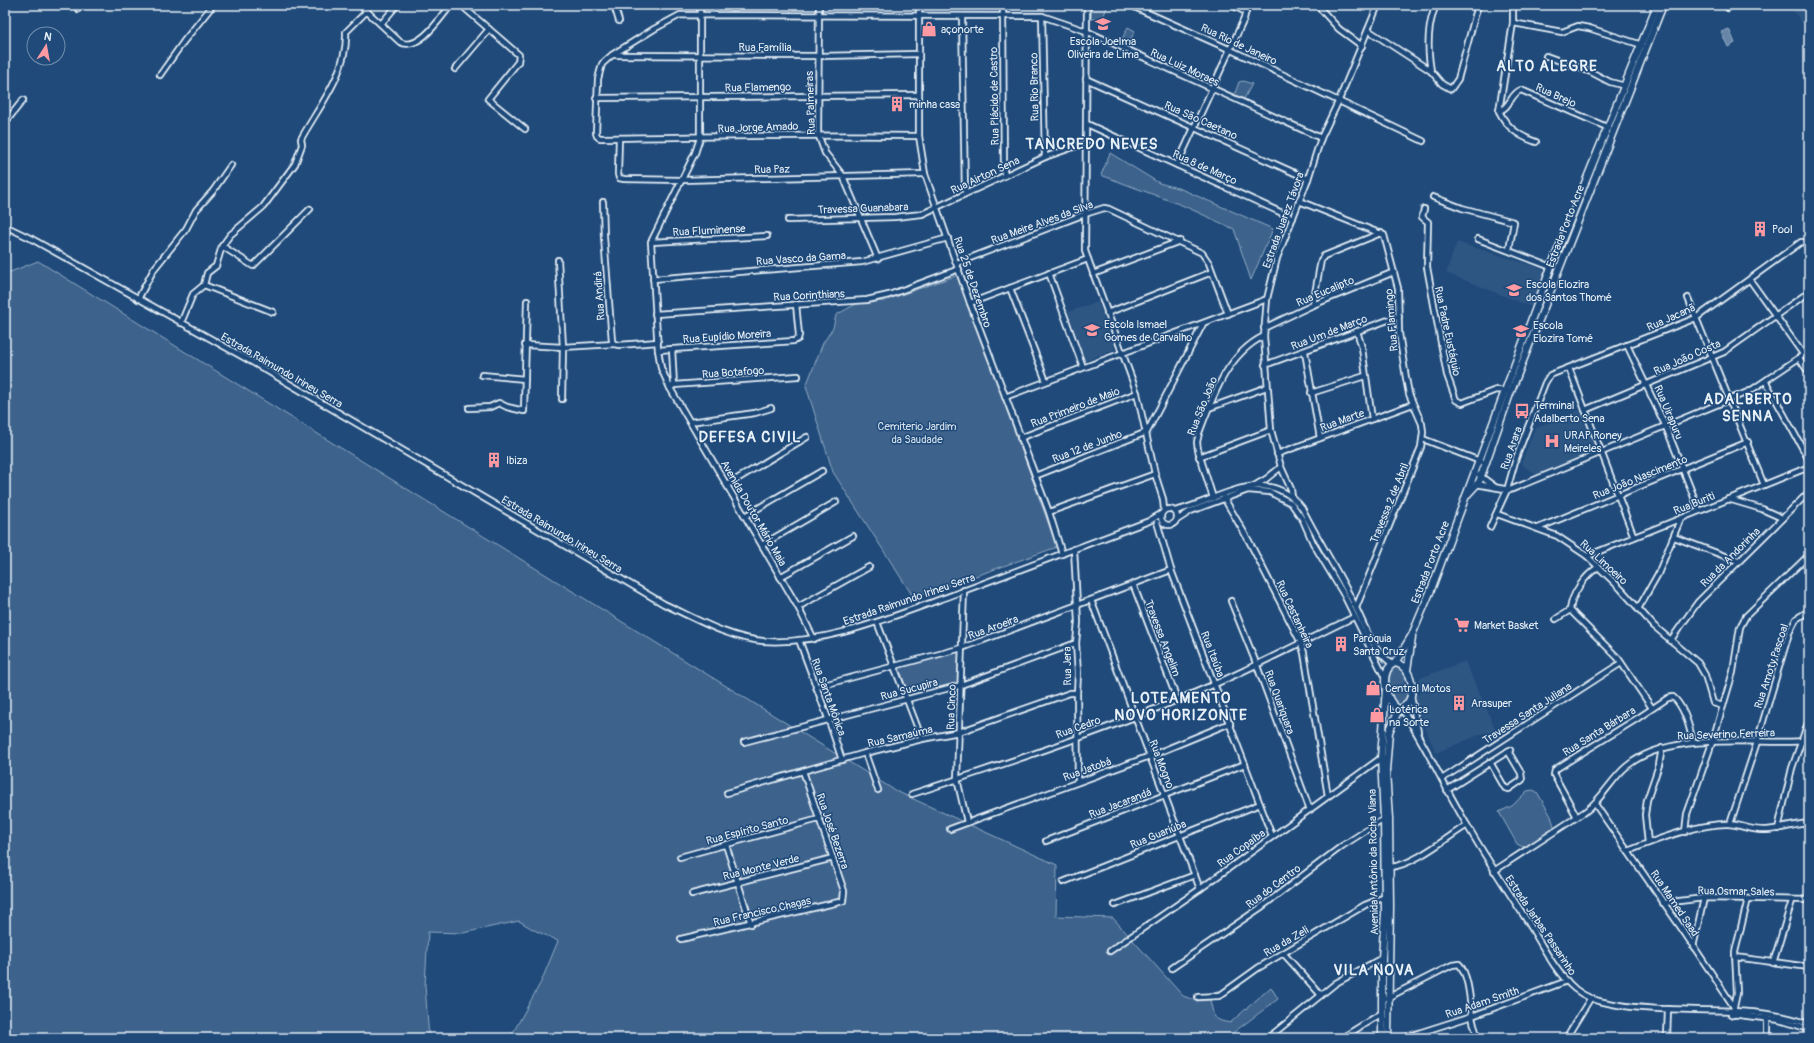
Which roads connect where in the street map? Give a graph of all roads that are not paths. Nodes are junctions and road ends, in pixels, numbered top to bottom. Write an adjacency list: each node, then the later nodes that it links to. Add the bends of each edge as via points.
1 (213, 5): 46 (street)
2 (360, 5): 22 (street)
3 (397, 5): 32 (street)
4 (451, 5): 32 (street, via 423,38 410,44 402,44)
5 (614, 5): 30 (street)
6 (700, 5): 24 (street, Avenida Doutor Mário Maia)
7 (819, 5): 26 (street, Rua Palmeiras)
8 (919, 5): 25 (street, Rua 25 de Dezembro)
9 (1003, 5): 28 (street, Rua Plácido de Castro)
10 (1087, 5): 35 (street)
11 (1130, 5): 38 (street, Rua Rio de Janeiro)
12 (1231, 5): 23 (street)
13 (1247, 5): 23 (street)
14 (1378, 5): 34 (street, Estrada Juarez Távora)
15 (1436, 5): 45 (street, via 1429,25)
16 (1478, 5): 45 (street, via 1454,87 1451,89 1442,84)
17 (1513, 5): 31 (street)
18 (1657, 5): 36 (main road, Estrada Porto Acre)
19 (1663, 5): 36 (main road, Estrada Porto Acre)
20 (463, 6): 33 (street)
21 (1320, 6): 37 (street, via 1339,29)
22 (367, 11): 32 (street); 98 (street, via 346,32 346,45 330,92 301,139 302,145 296,164 263,207 230,235)
23 (1246, 12): 38 (street)
24 (700, 15): 26 (street, Rua Luiz Moraes); 40 (street, Rua Luiz Moraes, via 674,17); 41 (street, Avenida Doutor Mário Maia)
25 (919, 15): 26 (street, Rua Luiz Moraes); 27 (street, Rua Luiz Moraes); 39 (street, Rua 25 de Dezembro)
26 (819, 16): 42 (street, Rua Palmeiras)
27 (962, 16): 28 (street, Rua Luiz Moraes); 79 (street)
28 (1002, 16): 29 (street, Rua Luiz Moraes); 76 (street, Rua Plácido de Castro)
29 (1042, 16): 35 (street, Rua Luiz Moraes); 71 (street, Rua Rio Branco)
30 (619, 21)
31 (1513, 23): 36 (street, via 1562,32 1578,26); 56 (street)
32 (381, 24)
33 (489, 29): 44 (street); 60 (street, via 519,55 518,62 488,100)
34 (1368, 30): 37 (street, Estrada Juarez Távora); 45 (street)
35 (1086, 31): 47 (street); 49 (street, Rua Luiz Moraes)
36 (1644, 45): 48 (main road, Estrada Porto Acre); 61 (main road, Estrada Porto Acre)
37 (1362, 46): 55 (street, Estrada Juarez Távora)
38 (1231, 50): 49 (street); 55 (street, Rua Rio de Janeiro)
39 (919, 54): 42 (street, Rua Família); 50 (street, Rua 25 de Dezembro)
40 (612, 55): 41 (street, Rua Família); 53 (street, Rua Luiz Moraes, via 600,68)
41 (700, 56): 42 (street, Rua Família); 52 (street, Avenida Doutor Mário Maia)
42 (818, 56): 51 (street, Rua Palmeiras)
43 (1546, 56): 48 (street)
44 (456, 69)
45 (1430, 71)
46 (160, 75)
47 (1086, 78): 58 (street); 59 (street, Rua São Caetano)
48 (1624, 86): 61 (main road, Estrada Porto Acre)
49 (1212, 89): 59 (street); 67 (street, Rua Luiz Moraes)
50 (919, 95): 51 (street, Rua Flamengo); 64 (street, Rua 25 de Dezembro)
51 (817, 96): 52 (street, Rua Flamengo); 62 (street, Rua Palmeiras)
52 (701, 97): 53 (street, Rua Flamengo); 66 (street, Avenida Doutor Mário Maia)
53 (596, 98): 63 (street, Rua Luiz Moraes)
54 (23, 100): 57 (street)
55 (1339, 100): 67 (street, Estrada Juarez Távora); 68 (street, Rua Rio de Janeiro)
56 (1499, 111): 61 (street, Rua Brejo, via 1506,108 1521,90); 69 (street, via 1504,121 1517,134)
57 (5, 123)
58 (1087, 124): 70 (street); 73 (street, Rua 8 de Março)
59 (1194, 127): 73 (street); 77 (street, Rua São Caetano)
60 (525, 129)
61 (1610, 129): 104 (main road, Estrada Porto Acre); 161 (main road, Estrada Porto Acre)
62 (818, 134): 64 (street, Rua Jorge Amado); 66 (street, Rua Jorge Amado); 75 (street, Rua Palmeiras, via 825,153)
63 (597, 136): 65 (street, Rua Jorge Amado)
64 (919, 136): 74 (street, Rua 25 de Dezembro)
65 (618, 138): 66 (street, Rua Jorge Amado); 78 (street, Rua Paz, via 619,178)
66 (700, 138): 78 (street, Avenida Doutor Mário Maia)
67 (1321, 138): 77 (street, Estrada Juarez Távora)
68 (1424, 141)
69 (1536, 142)
70 (1086, 143): 71 (street, Rua Airton Sena); 86 (street)
71 (1045, 158): 76 (street, Rua Airton Sena)
72 (231, 165): 116 (street, via 154,269)
73 (1177, 165): 88 (street, Rua 8 de Março)
74 (926, 174): 75 (street, Rua Paz); 83 (street, Rua 25 de Dezembro)
75 (843, 176): 78 (street, Rua Paz); 87 (street, Rua Palmeiras)
76 (1004, 176): 79 (street, Rua Airton Sena)
77 (1308, 179): 81 (street, Estrada Juarez Távora)
78 (682, 180): 96 (street, Avenida Doutor Mário Maia)
79 (965, 193): 83 (street, Rua Airton Sena)
80 (1432, 197): 99 (street, via 1514,222)
81 (1299, 201): 88 (street, Estrada Juarez Távora); 91 (street)
82 (603, 202): 135 (street, Rua Andirá, via 611,338)
83 (938, 208): 87 (street, Travessa Guanabara, via 911,216); 93 (street, Rua 25 de Dezembro)
84 (310, 209): 98 (street, via 254,266)
85 (1424, 209): 161 (street, Rua Padre Eustáquio, via 1422,217 1428,222 1429,238 1427,267 1447,375 1456,400 1462,403 1496,390)
86 (1085, 214): 95 (street, Rua Meire Alves da Silva, via 1104,208 1114,210); 101 (street, via 1085,251); 103 (street, Rua Meire Alves da Silva)
87 (859, 217): 89 (street, Travessa Guanabara); 100 (street, Rua Palmeiras)
88 (1293, 218): 117 (street, Estrada Juarez Távora, via 1276,261)
89 (788, 220)
90 (5, 226): 116 (street, Estrada Raimundo Irineu Serra)
91 (1382, 234): 107 (street, Rua Flamingo); 121 (street, via 1324,256)
92 (767, 236): 96 (street, Rua Fluminense)
93 (948, 238): 100 (street, Rua Vasco da Gama); 103 (street, Rua 25 de Dezembro)
94 (1478, 239): 99 (street)
95 (1180, 241): 106 (street, Rua Meire Alves da Silva, via 1206,256); 109 (street)
96 (651, 242): 110 (street, Avenida Doutor Mário Maia)
97 (1808, 243): 111 (street, Rua Jacanã, via 1801,242)
98 (222, 246): 112 (street, via 216,266 207,273)
99 (1509, 250): 104 (street)
100 (878, 259): 110 (street, Rua Vasco da Gama)
101 (1088, 259): 108 (street); 109 (street)
102 (558, 260): 138 (street)
103 (957, 263): 105 (street, Rua 25 de Dezembro)
104 (1551, 267): 161 (main road, Estrada Porto Acre)
105 (959, 269): 119 (street, Rua 25 de Dezembro); 120 (street, Rua Corinthians, via 880,298)
106 (1212, 272): 123 (street); 125 (street, Rua Meire Alves da Silva)
107 (1394, 272): 121 (street, Rua Eucalipto); 126 (street, Rua Flamingo, via 1398,288)
108 (1049, 273): 113 (street); 148 (street)
109 (1093, 274): 123 (street)
110 (653, 278): 124 (street, Avenida Doutor Mário Maia)
111 (1750, 280): 127 (street); 128 (street, Rua Jacanã)
112 (204, 285): 122 (street); 129 (street, via 193,294)
113 (1010, 288): 119 (street); 156 (street)
114 (1809, 292): 127 (street, Rua João Costa)
115 (1688, 298): 128 (street)
116 (138, 299): 129 (street, Estrada Raimundo Irineu Serra)
117 (1268, 299): 125 (street); 131 (street, Estrada Juarez Távora)
118 (526, 301): 136 (street)
119 (970, 302): 164 (street, Rua 25 de Dezembro)
120 (796, 304): 124 (street, Rua Corinthians); 140 (street, Rua Eupídio Moreira, via 799,335 794,341)
121 (1313, 305): 131 (street, Rua Eucalipto)
122 (273, 312)
123 (1107, 313): 142 (street)
124 (656, 314): 134 (street, Avenida Doutor Mário Maia)
125 (1228, 314): 130 (street)
126 (1399, 316): 132 (street, Rua Um de Março); 167 (street, Rua Flamingo, via 1406,378)
127 (1777, 316): 144 (street); 145 (street, Rua João Costa, via 1724,352)
128 (1696, 318): 137 (street, Rua Jacanã); 145 (street)
129 (181, 323): 255 (street, Estrada Raimundo Irineu Serra, via 664,604 741,637 761,641)
130 (1203, 324): 142 (street); 176 (street)
131 (1264, 328): 133 (street, Estrada Juarez Távora)
132 (1357, 331): 143 (street, Rua Um de Março); 154 (street)
133 (1264, 336): 147 (street, Estrada Juarez Távora); 170 (street, Rua São João, via 1246,347 1228,368)
134 (658, 342): 135 (street); 139 (street, Avenida Doutor Mário Maia)
135 (614, 344): 138 (street)
136 (525, 345): 138 (street); 155 (street)
137 (1627, 345): 149 (street, Rua Jacanã); 158 (street, Rua Uirapuru)
138 (564, 347): 165 (street)
139 (658, 350): 140 (street, Rua Eupídio Moreira); 159 (street, Avenida Doutor Mário Maia, via 661,368)
140 (672, 350): 159 (street)
141 (1809, 351): 144 (street)
142 (1123, 352): 148 (street); 162 (street)
143 (1305, 352): 147 (street, Rua Um de Março); 163 (street)
144 (1804, 354): 146 (street)
145 (1711, 357): 158 (street, Rua João Costa); 166 (street)
146 (1799, 358): 150 (street); 157 (street)
147 (1265, 365): 160 (street, Estrada Juarez Távora)
148 (1083, 367): 156 (street)
149 (1569, 368): 152 (street, Rua Jacanã); 171 (street)
150 (1809, 373)
151 (482, 375): 155 (street)
152 (1550, 375): 201 (street, Rua Arara, via 1516,458)
153 (798, 376): 159 (street, Rua Botafogo)
154 (1365, 376): 163 (street); 172 (street)
155 (524, 379): 168 (street, via 524,411 499,403 490,407)
156 (1046, 381): 164 (street)
157 (1766, 382): 166 (street); 186 (street)
158 (1647, 384): 171 (street, Rua João Costa); 174 (street, Rua Uirapuru)
159 (672, 387): 173 (street, Avenida Doutor Mário Maia)
160 (1267, 387): 170 (street); 175 (street, Estrada Juarez Távora)
161 (1508, 391): 185 (main road, Estrada Porto Acre); 187 (main road, Estrada Porto Acre)
162 (1137, 393): 176 (street); 178 (street, Rua Primeiro de Maio)
163 (1311, 393): 179 (street)
164 (1005, 398): 178 (street, Rua 25 de Dezembro)
165 (562, 399)
166 (1730, 400): 174 (street); 181 (street)
167 (1413, 404): 172 (street, Rua Marte); 180 (street, Travessa 2 de Abril, via 1421,418)
168 (469, 408)
169 (771, 408): 173 (street, via 755,413)
170 (1209, 408): 184 (street, Rua São João, via 1197,442)
171 (1585, 410): 182 (street)
172 (1372, 419): 179 (street, Rua Marte)
173 (690, 422): 197 (street, Avenida Doutor Mário Maia)
174 (1666, 427): 182 (street); 190 (street, Rua Uirapuru)
175 (1271, 430): 183 (street, Estrada Juarez Távora); 184 (street)
176 (1147, 432): 192 (street); 193 (street, Rua 12 de Junho)
177 (807, 437): 197 (street)
178 (1020, 438): 193 (street, Rua 25 de Dezembro)
179 (1320, 438): 183 (street, Rua Marte)
180 (1423, 439): 185 (street); 246 (street, Travessa 2 de Abril)
181 (1748, 442): 190 (street, Rua João Nascimento); 198 (street)
182 (1602, 453): 201 (street); 203 (street)
183 (1277, 454): 189 (street, Estrada Juarez Távora)
184 (1199, 457): 206 (street, Rua São João)
185 (1478, 460): 187 (street); 194 (main road, Estrada Porto Acre)
186 (1809, 460)
187 (1485, 463): 195 (main road, Estrada Porto Acre)
188 (1809, 466): 198 (street, Rua Buriti)
189 (1280, 467): 199 (street); 205 (street, Estrada Juarez Távora, via 1291,489)
190 (1683, 469): 203 (street, Rua João Nascimento); 212 (street, Rua Uirapuru)
191 (822, 471): 216 (street)
192 (1155, 474): 208 (street); 213 (street)
193 (1034, 476): 213 (street, Rua 25 de Dezembro)
194 (1472, 477): 195 (street); 196 (street); 204 (main road, Estrada Porto Acre)
195 (1481, 477): 196 (main road, Estrada Porto Acre); 200 (street)
196 (1478, 484): 200 (street); 204 (main road, Estrada Porto Acre)
197 (727, 485): 216 (street, Avenida Doutor Mário Maia)
198 (1764, 485): 209 (street, Rua Buriti)
199 (1253, 486): 205 (street, via 1279,490); 206 (street, via 1236,489)
200 (1497, 488): 201 (street)
201 (1507, 490): 215 (street, Rua Arara)
202 (1809, 492): 218 (street, Rua da Andorinha)
203 (1619, 495): 224 (street, Rua João Nascimento); 226 (street)
204 (1465, 496): 253 (main road, Estrada Porto Acre)
205 (1292, 497): 229 (street, via 1302,508)
206 (1213, 498): 211 (street, via 1191,507)
207 (1224, 498): 219 (street); 231 (street, via 1252,490 1265,490 1281,496 1299,512); 258 (street, Rua Castanheira, via 1250,541)
208 (1163, 499): 211 (street); 214 (street)
209 (1728, 499): 212 (street, Rua Buriti); 218 (street)
210 (836, 502): 228 (street)
211 (1174, 510): 214 (street); 219 (street)
212 (1699, 510): 217 (street, Rua Buriti)
213 (1049, 512): 232 (street, Rua 25 de Dezembro)
214 (1163, 512): 220 (street, Estrada Raimundo Irineu Serra); 222 (street)
215 (1497, 514): 223 (street, Rua Arara); 224 (street, Rua Limoeiro)
216 (745, 516): 228 (street, Avenida Doutor Mário Maia)
217 (1681, 518): 226 (street, Rua Buriti); 227 (street)
218 (1782, 518): 235 (street, Rua da Andorinha)
219 (1177, 520): 222 (street, via 1173,525)
220 (1149, 521): 221 (street, Estrada Raimundo Irineu Serra); 230 (street, Estrada Raimundo Irineu Serra)
221 (1157, 522): 222 (street, Estrada Raimundo Irineu Serra); 238 (street, Rua Itaúba)
222 (1163, 523)
223 (1490, 527)
224 (1538, 528): 234 (street, Rua Limoeiro, via 1571,544)
225 (853, 536): 239 (street)
226 (1634, 537): 234 (street, Rua Buriti)
227 (1674, 537): 235 (street); 247 (street, via 1658,574)
228 (762, 545): 239 (street, Avenida Doutor Mário Maia)
229 (1323, 546): 231 (street); 246 (street)
230 (1074, 549): 232 (street, Estrada Raimundo Irineu Serra); 244 (street, Rua Jera)
231 (1317, 550): 250 (street)
232 (1062, 554): 241 (street, Estrada Raimundo Irineu Serra)
233 (1809, 555): 274 (street, via 1746,616 1741,624 1735,663)
234 (1586, 556): 237 (street, Rua Limoeiro)
235 (1738, 561): 256 (street, Rua da Andorinha, via 1698,602)
236 (869, 567): 245 (street)
237 (1598, 567): 247 (street, Rua Limoeiro); 248 (street, via 1589,573 1579,586)
238 (1171, 570): 240 (street, Rua Aroeira); 266 (street, Rua Itaúba)
239 (780, 577): 245 (street, Avenida Doutor Mário Maia)
240 (1133, 584): 242 (street, Rua Aroeira); 273 (street, Travessa Angelim)
241 (964, 590): 252 (street, Estrada Raimundo Irineu Serra); 259 (street, Rua Cinco)
242 (1091, 600): 244 (street, Rua Aroeira); 277 (street, Rua Mogno)
243 (1231, 601): 260 (street, Rua Quariquara)
244 (1077, 605): 257 (street, Rua Jera); 259 (street, Rua Aroeira)
245 (798, 608): 254 (street, Avenida Doutor Mário Maia)
246 (1356, 608): 261 (street, via 1378,652)
247 (1638, 609): 256 (street, Rua Limoeiro)
248 (1570, 610): 251 (street); 262 (street)
249 (1809, 611): 288 (street, Rua Amoty Pascoal, via 1796,619 1789,633)
250 (1354, 617): 258 (street, Rua Cedro); 265 (street)
251 (1556, 619)
252 (877, 622): 254 (street, Estrada Raimundo Irineu Serra); 263 (street)
253 (1412, 635): 261 (main road, Estrada Porto Acre); 264 (main road, Estrada Porto Acre)
254 (814, 639): 255 (street, Estrada Raimundo Irineu Serra)
255 (799, 640): 268 (street, Rua Santa Mônica)
256 (1670, 641): 274 (street, Rua Limoeiro, via 1701,666 1713,703)
257 (1076, 643): 267 (street, Rua Sucupira); 270 (street, Rua Jera)
258 (1301, 643): 260 (street, Rua Cedro); 307 (street, Rua Castanheira)
259 (962, 648): 263 (street, Rua Aroeira); 267 (street, Rua Cinco)
260 (1256, 663): 266 (street, Rua Cedro); 310 (street, Rua Quariquara)
261 (1393, 663): 264 (main road, via 1400,664); 265 (main road, Estrada Porto Acre)
262 (1621, 663): 275 (street); 300 (street, Travessa Santa Juliana)
263 (894, 666): 268 (street, Rua Aroeira); 272 (street)
264 (1407, 670): 271 (main road, Estrada Porto Acre, via 1411,682)
265 (1385, 678): 269 (main road)
266 (1215, 684): 273 (street, Rua Cedro); 280 (street, Rua Itaúba)
267 (961, 685): 272 (street, Rua Sucupira); 281 (street, Rua Cinco)
268 (816, 687): 278 (street, Rua Santa Mônica)
269 (1386, 687): 276 (main road, via 1391,702); 294 (main road, Avenida Antônio da Rocha Viana)
270 (1077, 693): 281 (street, Rua Samaúma, via 1070,693); 283 (street, Rua Jera)
271 (1411, 696): 276 (main road, Avenida Antônio da Rocha Viana, via 1409,702); 282 (street, Estrada Jarbas Passarinho)
272 (906, 698): 278 (street, Rua Sucupira); 284 (street)
273 (1177, 699): 277 (street, Rua Cedro)
274 (1724, 706): 290 (street)
275 (1652, 708): 289 (street, Rua Santa Bárbara, via 1661,701 1673,697 1687,722); 311 (street, Rua Santa Bárbara, via 1559,766 1554,772)
276 (1400, 709): 282 (street, Estrada Jarbas Passarinho); 329 (main road, Avenida Antônio da Rocha Viana, via 1388,732)
277 (1134, 716): 283 (street, Rua Cedro); 293 (street, Rua Mogno)
278 (829, 720): 287 (street, Rua Sucupira); 295 (street, Rua Santa Mônica)
279 (1809, 720): 286 (street)
280 (1230, 723): 293 (street, Rua Jatobá); 297 (street, Rua Itaúba)
281 (959, 732): 284 (street, Rua Samaúma); 299 (street, Rua Cinco)
282 (1419, 735): 300 (street, Estrada Jarbas Passarinho)
283 (1078, 737): 299 (street, Rua Cedro); 301 (street, Rua Jera)
284 (922, 739): 292 (street, Rua Samaúma)
285 (1809, 740): 286 (street, Rua Severino Ferreira)
286 (1803, 741): 288 (street, Rua Severino Ferreira); 319 (street, via 1791,774)
287 (744, 742)
288 (1757, 742): 290 (street, Rua Severino Ferreira); 316 (street, Rua Amoty Pascoal)
289 (1693, 743): 290 (street, Rua Severino Ferreira); 291 (street, Rua Severino Ferreira)
290 (1712, 743): 320 (street, via 1687,814)
291 (1662, 748): 309 (street, Rua Severino Ferreira, via 1627,766); 324 (street, via 1647,800 1645,816)
292 (865, 753): 295 (street, Rua Samaúma); 302 (street)
293 (1150, 756): 301 (street, Rua Jatobá); 306 (street, Rua Mogno)
294 (1381, 758): 307 (street, Rua Copaíba); 312 (main road, Avenida Antônio da Rocha Viana)
295 (842, 760): 298 (street, Rua Samaúma)
296 (1490, 762): 296 (street, via 1506,788 1509,789 1522,780 1509,750); 303 (street)
297 (1245, 764): 306 (street, Rua Jacarandá); 308 (street, Rua Itaúba)
298 (803, 771): 304 (street, Rua Samaúma); 313 (street, Rua José Bezerra)
299 (957, 779): 305 (street, Rua Cedro); 314 (street, Rua Cinco)
300 (1442, 779): 303 (street, Estrada Jarbas Passarinho)
301 (1078, 782): 314 (street, Rua Jatobá)
302 (878, 790)
303 (1448, 790): 317 (street, Estrada Jarbas Passarinho)
304 (726, 793)
305 (912, 794)
306 (1165, 795): 321 (street, Rua Mogno); 323 (street, Rua Jacarandá)
307 (1328, 796): 310 (street, Rua Copaíba)
308 (1260, 804): 321 (street, Rua Guariúba); 322 (street, Rua Itaúba)
309 (1595, 804): 311 (street, Rua Severino Ferreira); 326 (street, Rua Mamed Saad)
310 (1310, 810): 322 (street, Rua Copaíba)
311 (1577, 817): 330 (street, Rua Severino Ferreira)
312 (1384, 819): 336 (main road, Avenida Antônio da Rocha Viana); 353 (street, Rua do Centro, via 1342,846 1254,912)
313 (819, 820): 325 (street, Rua Espírito Santo); 328 (street, Rua José Bezerra)
314 (967, 822): 318 (street, Rua Jatobá)
315 (1809, 823): 319 (street)
316 (1730, 824): 319 (street, via 1749,829); 320 (street, via 1710,825)
317 (1467, 825): 329 (street, via 1414,858 1399,866); 330 (street, Estrada Jarbas Passarinho)
318 (950, 829)
319 (1778, 829)
320 (1685, 832): 324 (street)
321 (1180, 835): 331 (street, Rua Mogno); 332 (street, Rua Guariúba)
322 (1272, 836): 334 (street, Rua Copaíba)
323 (1046, 841)
324 (1648, 843): 326 (street)
325 (726, 845): 327 (street, Rua Espírito Santo); 333 (street)
326 (1628, 852): 342 (street, Rua Mamed Saad)
327 (680, 857)
328 (833, 858): 333 (street, Rua Monte Verde); 337 (street, Rua José Bezerra)
329 (1390, 867): 357 (main road, Avenida Antônio da Rocha Viana)
330 (1494, 870): 354 (street, Estrada Jarbas Passarinho)
331 (1195, 875): 334 (street, Rua Mogno); 343 (street)
332 (1063, 882)
333 (737, 883): 335 (street, Rua Monte Verde); 344 (street)
334 (1200, 889): 347 (street, Rua Copaíba)
335 (692, 894)
336 (1385, 897): 348 (street, Rua da Zeli, via 1365,905); 350 (main road, Avenida Antônio da Rocha Viana)
337 (845, 898): 344 (street, Rua Francisco Chagas, via 843,901)
338 (1704, 898): 339 (street, Rua Osmar Sales); 342 (street, Rua Osmar Sales); 346 (street)
339 (1748, 899): 341 (street, Rua Osmar Sales); 349 (street)
340 (1809, 900): 341 (street, Rua Osmar Sales)
341 (1792, 901): 351 (street)
342 (1663, 903): 346 (street, Rua Mamed Saad)
343 (1115, 905)
344 (751, 924): 345 (street, Rua Francisco Chagas)
345 (681, 939)
346 (1693, 947): 360 (street, Rua Mamed Saad)
347 (1110, 951)
348 (1284, 954): 355 (street); 356 (street, Rua da Zeli, via 1258,968 1219,996)
349 (1735, 957): 351 (street); 360 (street, via 1736,998)
350 (1382, 958): 355 (street, via 1336,983); 361 (main road, Avenida Antônio da Rocha Viana)
351 (1773, 963): 352 (street)
352 (1809, 967)
353 (1172, 968)
354 (1567, 981): 358 (street, Estrada Jarbas Passarinho); 362 (street, Rua Adam Smith)
355 (1321, 995): 366 (street)
356 (1198, 997)
357 (1387, 998): 362 (street, via 1459,964 1467,984); 369 (main road, Avenida Antônio da Rocha Viana)
358 (1590, 998): 359 (street, Estrada Jarbas Passarinho, via 1609,1004); 372 (street)
359 (1668, 1009): 360 (street, Estrada Jarbas Passarinho); 373 (street)
360 (1733, 1011): 363 (street, Estrada Jarbas Passarinho); 364 (street, Estrada Jarbas Passarinho, via 1781,1016)
361 (1382, 1013): 367 (street); 368 (main road, Avenida Antônio da Rocha Viana)
362 (1472, 1016): 370 (street, Rua Adam Smith); 371 (street)
363 (1767, 1019): 365 (street, Estrada Jarbas Passarinho); 374 (street)
364 (1809, 1024)
365 (1809, 1029)
366 (1268, 1038)
367 (1342, 1038)
368 (1382, 1038)
369 (1388, 1038)
370 (1403, 1038)
371 (1478, 1038)
372 (1566, 1038)
373 (1667, 1038)
374 (1767, 1038)

